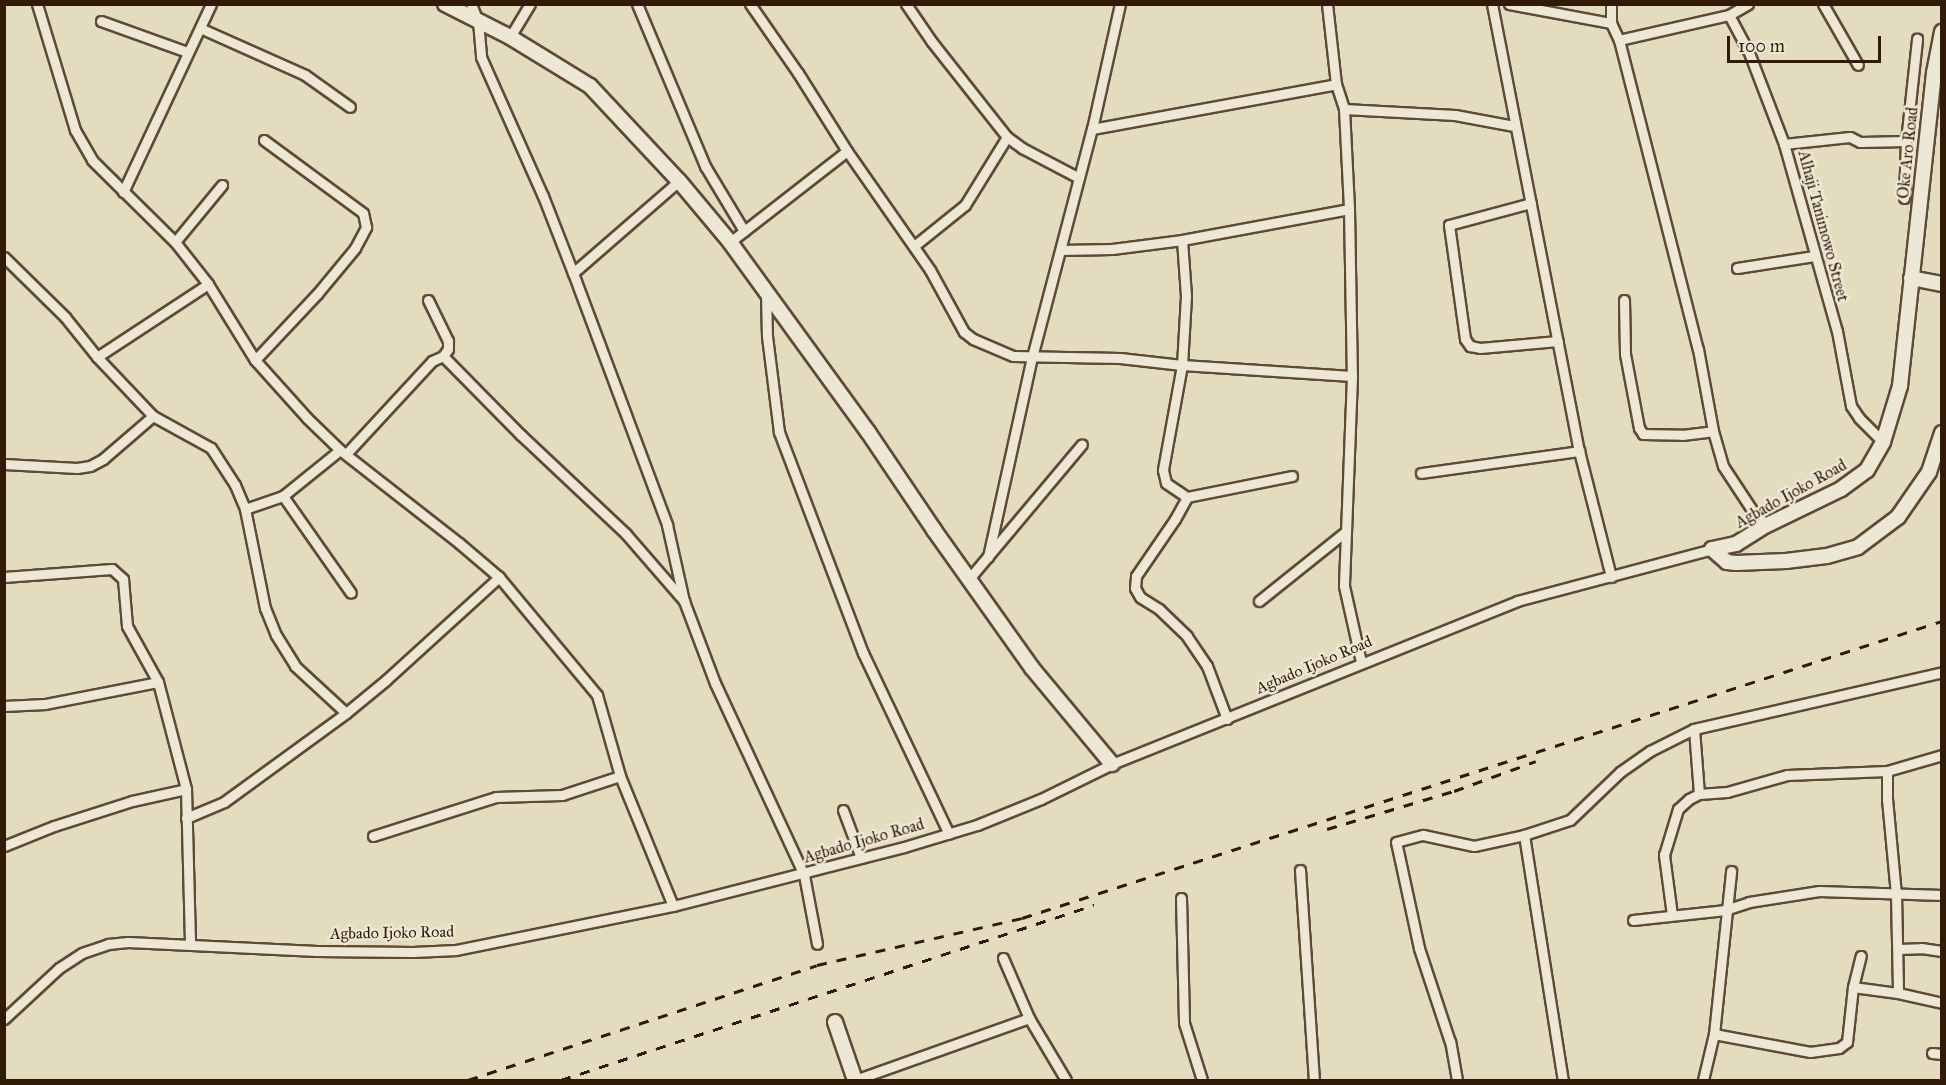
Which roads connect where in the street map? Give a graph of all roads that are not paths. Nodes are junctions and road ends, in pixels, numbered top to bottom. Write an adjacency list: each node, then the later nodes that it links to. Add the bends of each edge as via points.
1 (37, 4): 40 (street, via 75,130 92,160)
2 (211, 4): 20 (street)
3 (445, 4): 18 (main road)
4 (471, 4): 18 (street)
5 (530, 4): 22 (street)
6 (637, 4): 44 (street, via 705,166)
7 (750, 4): 36 (street)
8 (906, 4): 32 (street)
9 (1120, 4): 31 (street)
10 (1327, 4): 27 (street)
11 (1492, 4): 30 (street)
12 (1509, 4): 19 (street)
13 (1611, 4): 19 (street)
14 (1748, 4): 16 (street)
15 (1823, 4): 26 (street)
16 (1730, 15): 24 (street); 35 (street, Alhaji Tanimowo Street, via 1748,50)
17 (101, 21): 25 (street)
18 (478, 21): 22 (main road); 53 (street, via 481,57)
19 (1611, 23): 24 (street)
20 (200, 28): 25 (street); 28 (street, via 305,75)
21 (1941, 32): 54 (main road, Oke Aro Road)
22 (510, 37): 38 (main road, via 600,94)
23 (1917, 39): 34 (street)
24 (1619, 40): 68 (street, via 1698,349)
25 (187, 52): 40 (street)
26 (1858, 65)
27 (1336, 84): 29 (street); 31 (street)
28 (350, 107)
29 (1344, 109): 30 (street, via 1455,115); 43 (street)
30 (1514, 126): 42 (street)
31 (1092, 129): 37 (street)
32 (1007, 136): 37 (street); 48 (street, via 965,205)
33 (264, 140): 64 (street, via 363,213 366,226 355,248 317,294)
34 (1906, 141): 35 (street, via 1860,142 1850,137); 41 (street)
35 (1784, 144): 50 (street, Alhaji Tanimowo Street)
36 (847, 152): 44 (street); 48 (street)
37 (1079, 178): 49 (street)
38 (680, 181): 47 (main road); 53 (street)
39 (222, 185): 46 (street)
40 (123, 192): 46 (street)
41 (1904, 198)
42 (1531, 203): 60 (street); 60 (street, via 1449,225 1465,339 1470,346 1480,348)
43 (1349, 209): 45 (street); 66 (street)
44 (744, 231): 47 (street)
45 (1182, 240): 49 (street, via 1112,249); 65 (street, via 1186,296)
46 (175, 242): 55 (street)
47 (730, 242): 57 (main road)
48 (914, 246): 63 (street, via 964,332 1000,352)
49 (1061, 250): 63 (street)
50 (1814, 256): 52 (street); 70 (street, Alhaji Tanimowo Street, via 1837,331 1851,406)
51 (4, 257): 62 (street, via 64,317)
52 (1737, 268)
53 (573, 273): 89 (street, via 667,525)
54 (1911, 279): 56 (main road); 70 (main road, Agbado Ijoko Road, via 1900,386)
55 (208, 284): 62 (street); 64 (street)
56 (1941, 284)
57 (766, 290): 87 (main road); 106 (street, via 778,432 863,653)
58 (428, 300): 61 (street, via 448,341)
59 (1624, 300): 68 (street, via 1625,354 1643,434)
60 (1558, 341): 72 (street)
61 (443, 356): 73 (street, via 432,361); 89 (street, via 626,534)
62 (97, 357): 67 (street)
63 (1032, 357): 65 (street, via 1120,358); 83 (street)
64 (255, 360): 73 (street)
65 (1182, 366): 66 (street); 78 (street, via 1163,470 1167,483)
66 (1352, 375): 81 (street)
67 (153, 416): 74 (street, via 90,466); 79 (street, via 211,448)
68 (1713, 431): 80 (street, via 1724,466 1754,513)
69 (1941, 434): 82 (main road, via 1929,472 1898,517 1858,547 1806,559 1736,563 1727,562)
70 (1883, 442): 80 (main road, Agbado Ijoko Road, via 1867,470 1841,489)
71 (1082, 444): 83 (street)
72 (1579, 451): 75 (street); 86 (street)
73 (343, 452): 77 (street); 85 (street)
74 (4, 464)
75 (1421, 473)
76 (1292, 476): 78 (street)
77 (283, 496): 79 (street); 88 (street)
78 (1187, 497): 96 (street, via 1137,576 1134,588 1187,636 1207,666)
79 (245, 509): 95 (street, via 265,608 276,635 295,666)
80 (1767, 525): 82 (main road, Agbado Ijoko Road, via 1736,544)
81 (1344, 533): 90 (street); 91 (street, via 1344,585)
82 (1712, 549): 86 (street, Agbado Ijoko Road)
83 (988, 557): 87 (street)
84 (4, 577): 93 (street, via 112,569 123,579 127,626)
85 (499, 577): 95 (street); 101 (street, via 597,696)
86 (1611, 577): 91 (street, Agbado Ijoko Road, via 1528,597)
87 (968, 580): 99 (main road, via 1032,668)
88 (351, 593)
89 (684, 601): 113 (street, via 715,683)
90 (1259, 601)
91 (1361, 663): 96 (street, Agbado Ijoko Road)
92 (1941, 672): 97 (street)
93 (158, 682): 94 (street, via 45,704); 102 (street)
94 (4, 706)
95 (346, 713): 105 (street, via 224,802)
96 (1227, 719): 99 (street, Agbado Ijoko Road)
97 (1694, 729): 103 (street); 107 (street, via 1650,751 1620,772 1570,820)
98 (1941, 755): 100 (street)
99 (1112, 764): 106 (street, Agbado Ijoko Road, via 1041,799)
100 (1887, 771): 103 (street, via 1787,775 1727,792); 114 (street)
101 (620, 777): 108 (street, via 562,795 496,796); 117 (street)
102 (186, 789): 105 (street); 109 (street, via 121,805)
103 (1699, 794): 119 (street, via 1678,809 1664,855)
104 (843, 810): 110 (street)
105 (186, 818): 122 (street)
106 (949, 834): 110 (street, Agbado Ijoko Road)
107 (1524, 835): 138 (street, via 1474,846 1423,835 1396,842 1419,948 1450,1042); 139 (street)
108 (373, 836)
109 (4, 846)
110 (861, 858): 113 (street, Agbado Ijoko Road)
111 (1300, 870): 137 (street)
112 (1731, 870): 118 (street)
113 (804, 875): 117 (street, Agbado Ijoko Road); 121 (street)
114 (1896, 894): 115 (street); 118 (street, via 1820,891 1749,902); 123 (street)
115 (1941, 895)
116 (1181, 898): 136 (street, via 1184,1023)
117 (673, 906): 122 (street, Agbado Ijoko Road, via 555,932 433,952)
118 (1725, 910): 119 (street); 133 (street)
119 (1672, 915): 120 (street)
120 (1633, 920)
121 (817, 944)
122 (190, 945): 131 (street, Agbado Ijoko Road, via 128,942 82,952)
123 (1898, 949): 124 (street); 128 (street)
124 (1941, 951)
125 (1860, 956): 127 (street)
126 (1003, 958): 130 (street)
127 (1853, 987): 128 (street); 133 (street, via 1847,1042 1839,1048 1810,1052)
128 (1898, 993): 129 (street)
129 (1941, 1003)
130 (1029, 1018): 134 (street); 135 (street)
131 (4, 1019)
132 (835, 1022): 134 (main road)
133 (1714, 1034): 140 (street)
134 (855, 1080)
135 (1066, 1080)
136 (1202, 1080)
137 (1314, 1080)
138 (1457, 1080)
139 (1563, 1080)
140 (1703, 1080)

